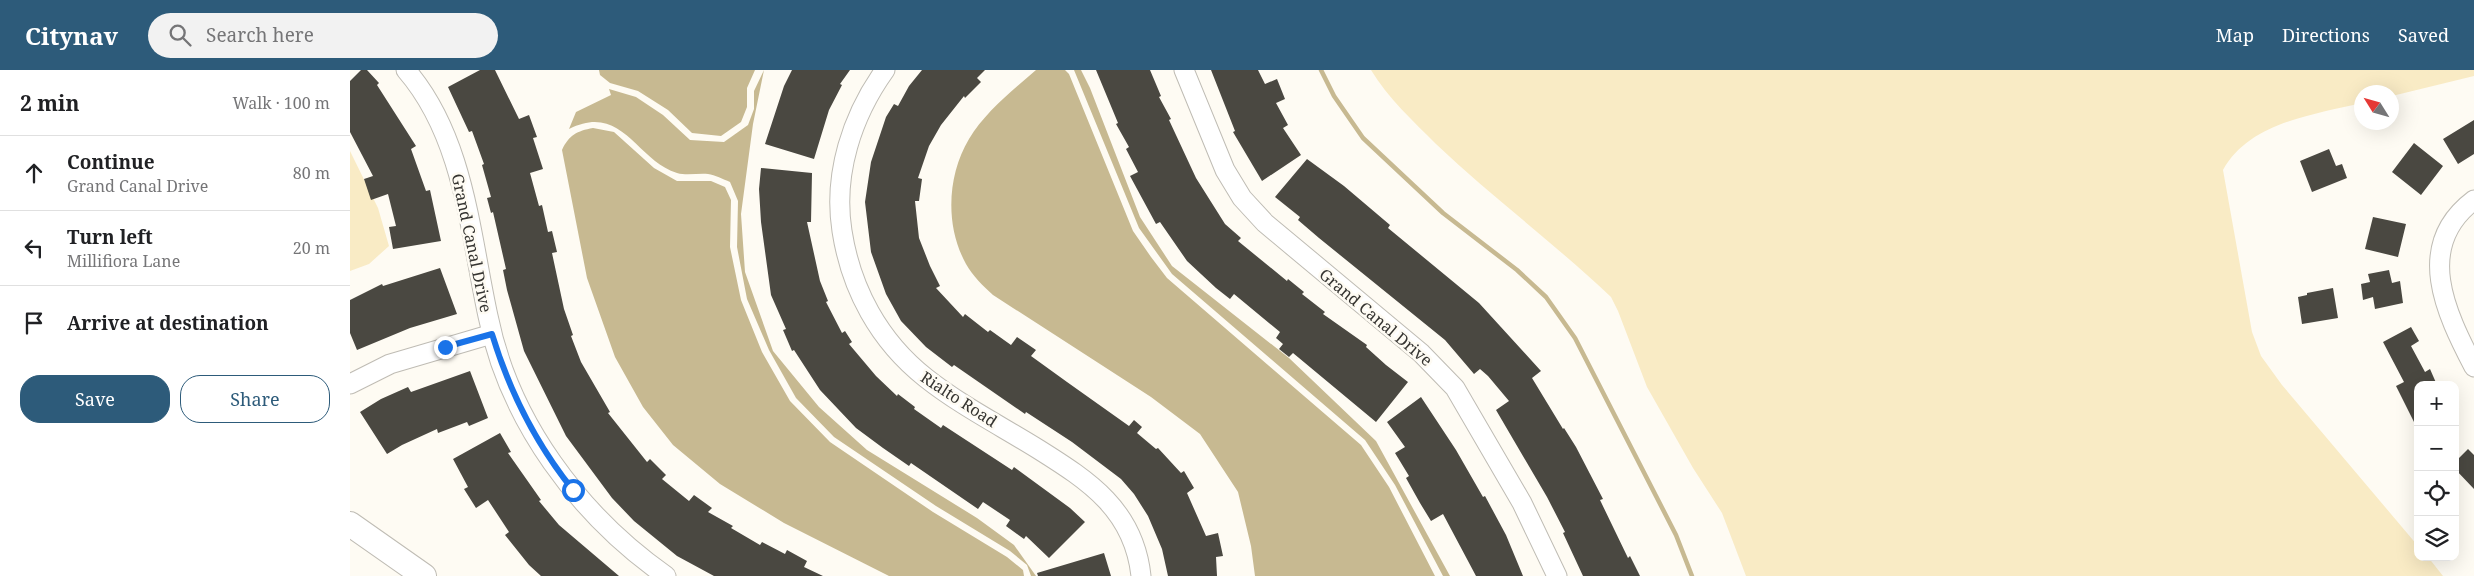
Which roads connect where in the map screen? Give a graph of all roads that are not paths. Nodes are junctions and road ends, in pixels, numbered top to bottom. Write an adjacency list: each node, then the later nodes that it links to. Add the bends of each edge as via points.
1 (885, 70): 11 (street, Rialto Road, via 854,126 840,190 847,259 864,304 892,345 925,378 1075,472 1098,490 1128,531)
2 (1184, 70): 12 (street, Grand Canal Drive, via 1225,170 1242,198 1265,223 1421,353 1455,388 1522,503)
3 (412, 72): 5 (street, Grand Canal Drive, via 441,128 461,182)
4 (2474, 200): 6 (street, via 2459,213 2448,230 2440,258 2439,278 2444,302)
5 (492, 334): 7 (street, via 397,361); 10 (street, Grand Canal Drive, via 506,376 527,421 564,479 610,532)
6 (2474, 367)
7 (350, 384)
8 (350, 524): 9 (main road)
9 (424, 576)
10 (666, 576)
11 (1141, 576)
12 (1557, 576)

